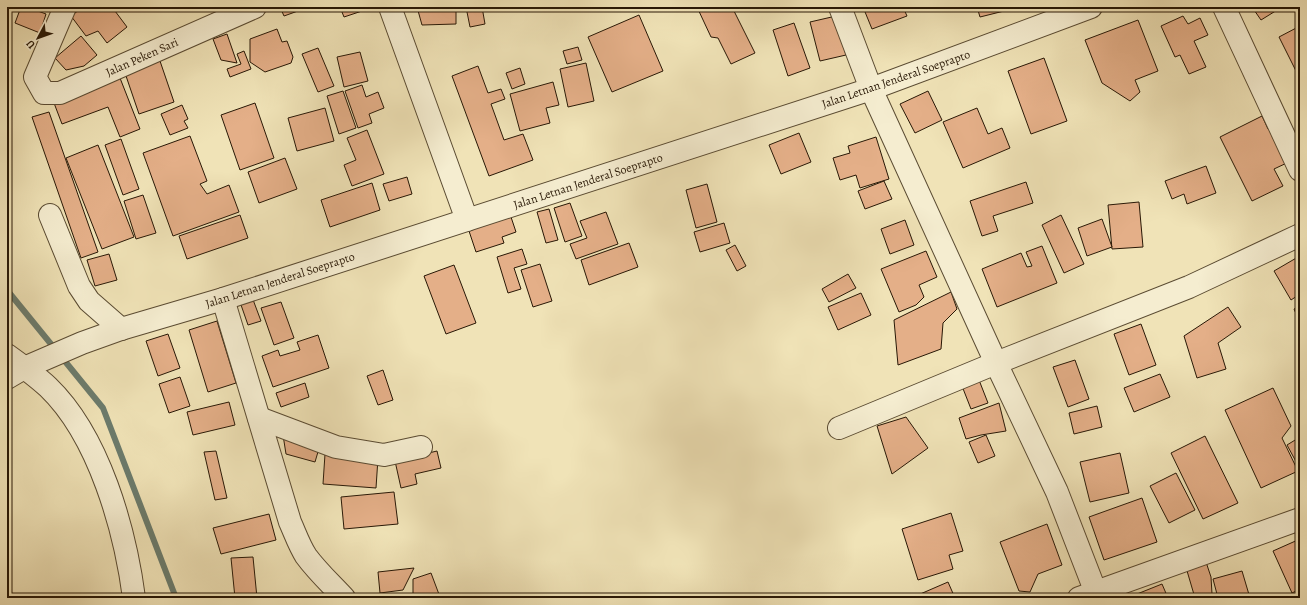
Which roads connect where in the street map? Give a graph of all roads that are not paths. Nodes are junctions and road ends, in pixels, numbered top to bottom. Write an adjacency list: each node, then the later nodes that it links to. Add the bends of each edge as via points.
1 (65, 7): 2 (street, Jalan Peken Sari, via 35,77 44,93 60,93)
2 (255, 7)
3 (390, 7): 10 (street)
4 (840, 7): 7 (street)
5 (1091, 7): 7 (street, Jalan Letnan Jenderal Soeprapto)
6 (1224, 7): 8 (street)
7 (871, 89): 10 (street, Jalan Letnan Jenderal Soeprapto); 14 (street)
8 (1300, 170)
9 (50, 215): 13 (street, via 79,286 89,301)
10 (467, 220): 12 (street, Jalan Letnan Jenderal Soeprapto)
11 (1300, 235): 14 (street, via 1189,287)
12 (223, 299): 13 (street, Jalan Letnan Jenderal Soeprapto); 16 (street)
13 (121, 329): 15 (street, Jalan Letnan Jenderal Soeprapto)
14 (996, 363): 17 (street); 20 (street, via 1057,492)
15 (20, 365): 21 (street, via 48,387 71,415 91,448 108,490 130,567)
16 (259, 418): 18 (street, via 336,447 384,456); 22 (street, via 297,540 317,569)
17 (838, 428)
18 (421, 447)
19 (1300, 519): 20 (street)
20 (1091, 596)
21 (134, 598)
22 (344, 598)

